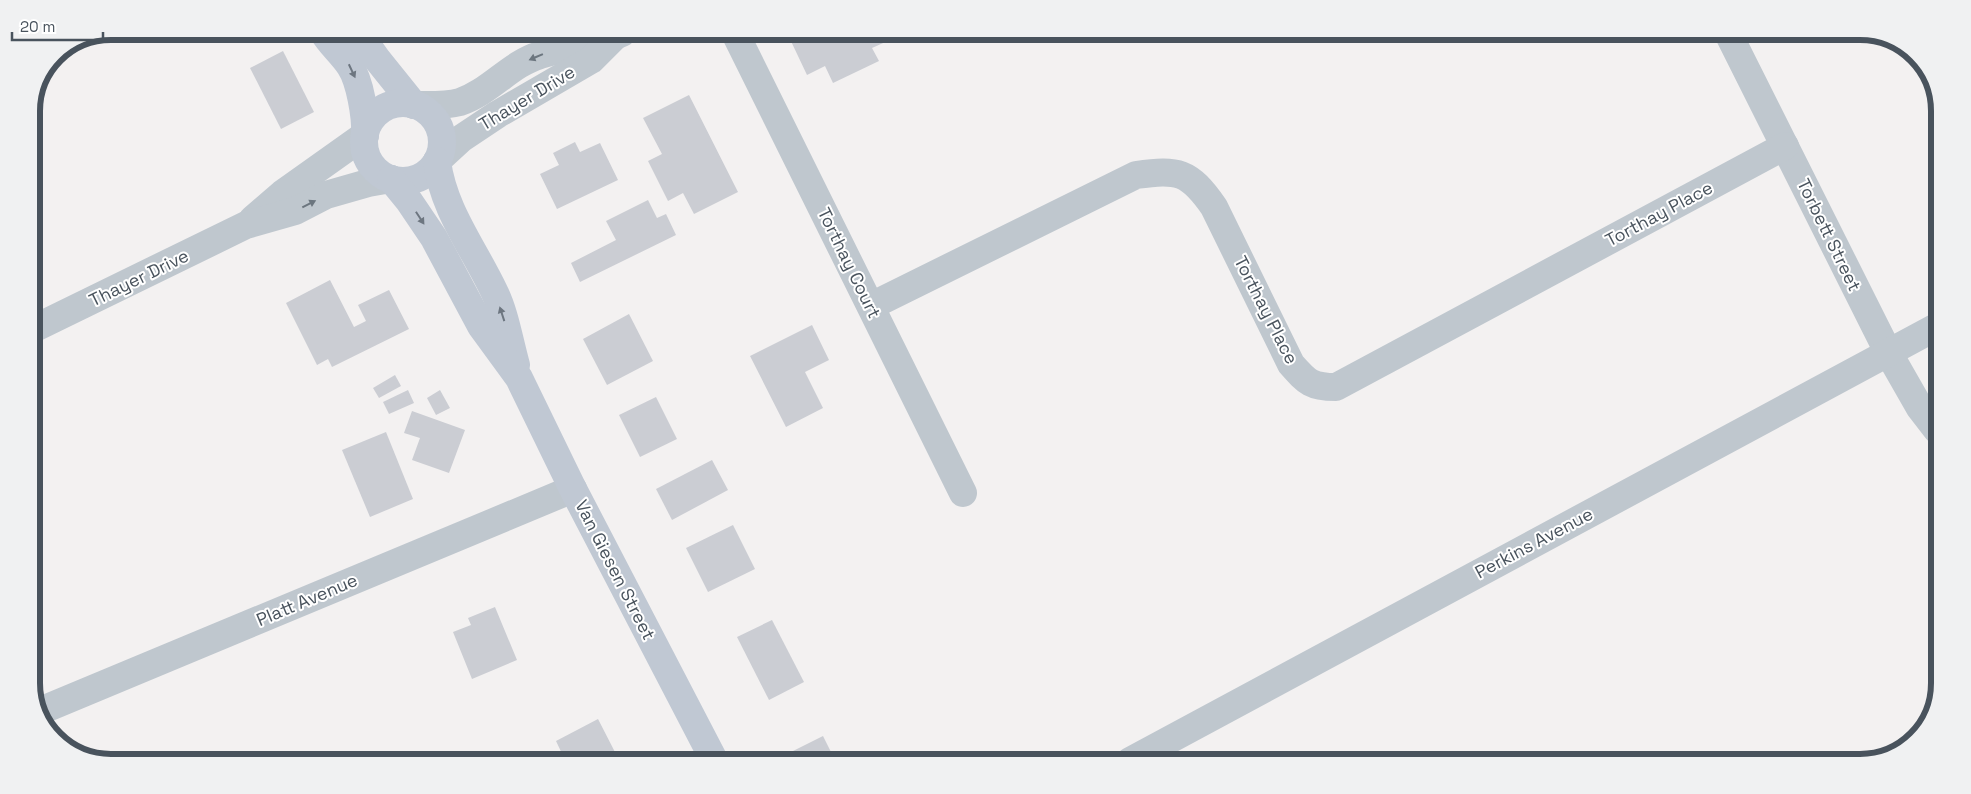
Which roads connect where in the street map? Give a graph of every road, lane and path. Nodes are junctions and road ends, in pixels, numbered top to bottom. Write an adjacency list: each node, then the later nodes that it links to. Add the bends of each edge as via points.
1 (329, 40): 8 (main road, one-way to 8, via 351,67 362,100)
2 (364, 40): 7 (main road)
3 (596, 40): 7 (street, Thayer Drive, one-way to 7, via 539,55 475,96 460,102)
4 (613, 40): 10 (street, Thayer Drive, via 591,60 462,138)
5 (738, 40): 13 (street, Torthay Court)
6 (1732, 40): 9 (street, Torbett Street)
7 (414, 105): 8 (main road, via 394,104 384,108 368,124); 10 (main road, via 433,117 439,127 442,138)
8 (365, 135): 11 (main road, via 367,157 373,166); 12 (street, Thayer Drive, via 282,194)
9 (1785, 146): 13 (street, Torthay Place, via 1336,387 1318,387 1304,379 1291,364 1214,207 1191,181 1180,174 1165,171 1136,175); 16 (street, Torbett Street)
10 (437, 161): 11 (main road, via 417,178); 17 (main road, Van Giesen Street, one-way to 10, via 495,292 452,214)
11 (391, 179): 12 (street, Thayer Drive, one-way to 11, via 295,211 334,193); 17 (main road, Van Giesen Street, one-way to 17, via 434,238 481,326)
12 (246, 225): 14 (street, Thayer Drive)
13 (871, 306): 20 (street, Torthay Court)
14 (40, 326)
15 (1931, 330): 16 (street, Perkins Avenue)
16 (1888, 352): 18 (street, Torbett Street); 23 (street, Perkins Avenue)
17 (519, 378): 19 (main road, Van Giesen Street)
18 (1931, 422)
19 (574, 489): 21 (street, Platt Avenue); 22 (main road, Van Giesen Street)
20 (964, 493)
21 (45, 709)
22 (711, 754)
23 (1143, 754)

